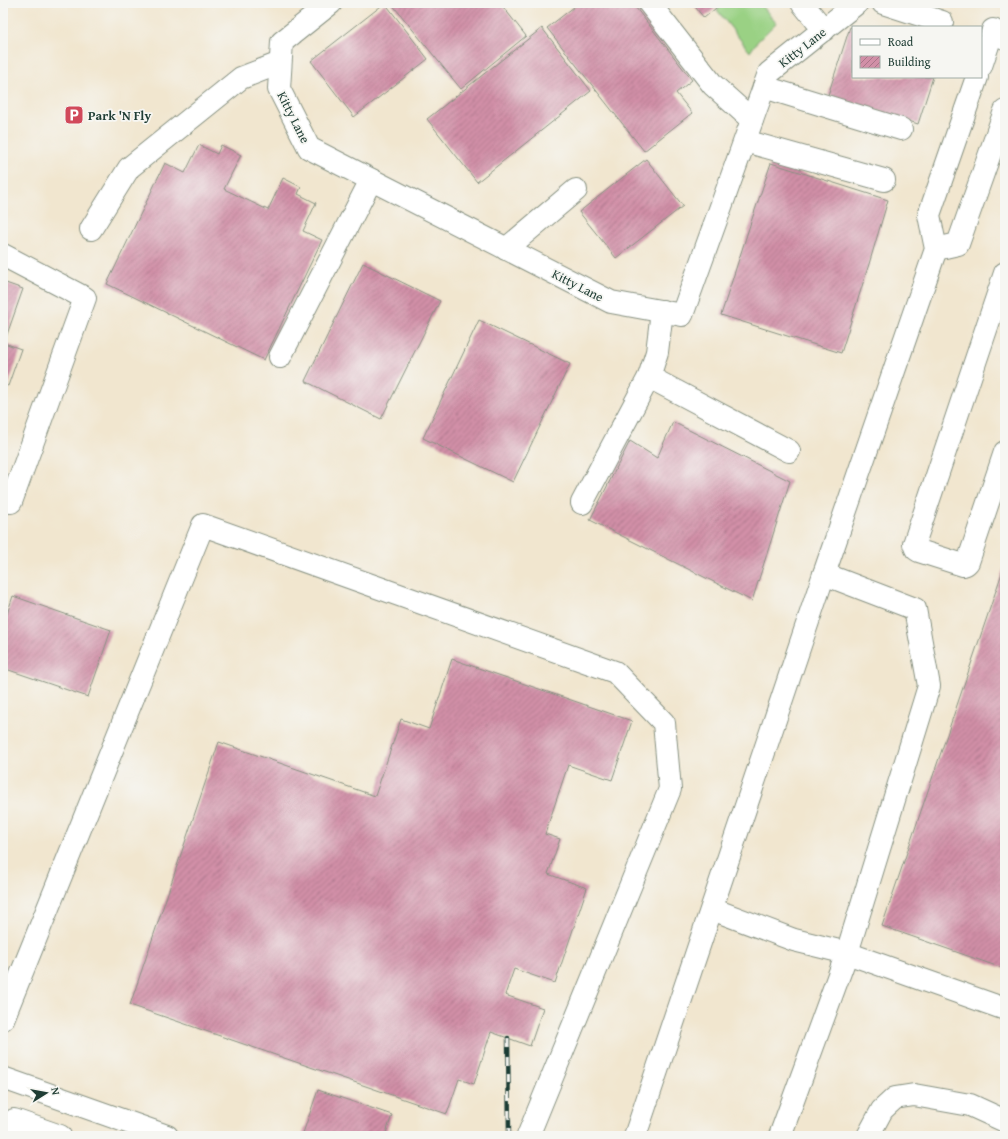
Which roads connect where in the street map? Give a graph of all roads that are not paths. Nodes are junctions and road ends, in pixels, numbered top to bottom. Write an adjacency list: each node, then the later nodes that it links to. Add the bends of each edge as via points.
1 (331, 3): 10 (street, Kitty Lane, via 282,42)
2 (649, 3): 14 (street, via 713,86)
3 (802, 3): 7 (street)
4 (857, 3): 7 (street, Kitty Lane)
5 (883, 3): 6 (street)
6 (942, 22)
7 (824, 30): 12 (street, Kitty Lane, via 769,73)
8 (1005, 38): 9 (street, via 994,30)
9 (982, 63)
10 (280, 64): 17 (street, Kitty Lane, via 279,89 309,148); 20 (street, via 241,78 129,168)
11 (977, 78): 22 (street, via 929,215)
12 (764, 87): 14 (street, Kitty Lane); 15 (street)
13 (1005, 111): 22 (street, via 958,244)
14 (752, 120): 16 (street, Kitty Lane)
15 (901, 129)
16 (744, 141): 18 (street); 25 (street, Kitty Lane, via 682,314)
17 (371, 180): 21 (street, Kitty Lane); 26 (street)
18 (884, 180)
19 (576, 190): 21 (street)
20 (91, 229)
21 (506, 249): 25 (street, Kitty Lane, via 611,302)
22 (936, 249): 32 (street)
23 (3, 255): 30 (street, via 85,298 11,502)
24 (1005, 273): 29 (street, via 914,544 916,549 963,565 968,562)
25 (662, 311): 27 (street, via 657,352)
26 (280, 357)
27 (648, 377): 28 (street); 31 (street)
28 (789, 451)
29 (1005, 452)
30 (3, 500)
31 (582, 503)
32 (824, 574): 33 (street); 34 (street, via 915,609 929,686)
33 (712, 909): 34 (street, via 794,940); 43 (street)
34 (847, 953): 35 (street); 44 (street)
35 (1005, 1009)
36 (3, 1019): 42 (street, via 203,525 615,672 664,723 670,789)
37 (3, 1078): 41 (street)
38 (1005, 1121): 45 (street, via 970,1105 914,1095 895,1098 882,1110)
39 (8, 1136): 40 (street, via 14,1120)
40 (60, 1136)
41 (167, 1136)
42 (528, 1136)
43 (635, 1136)
44 (780, 1136)
45 (868, 1136)

